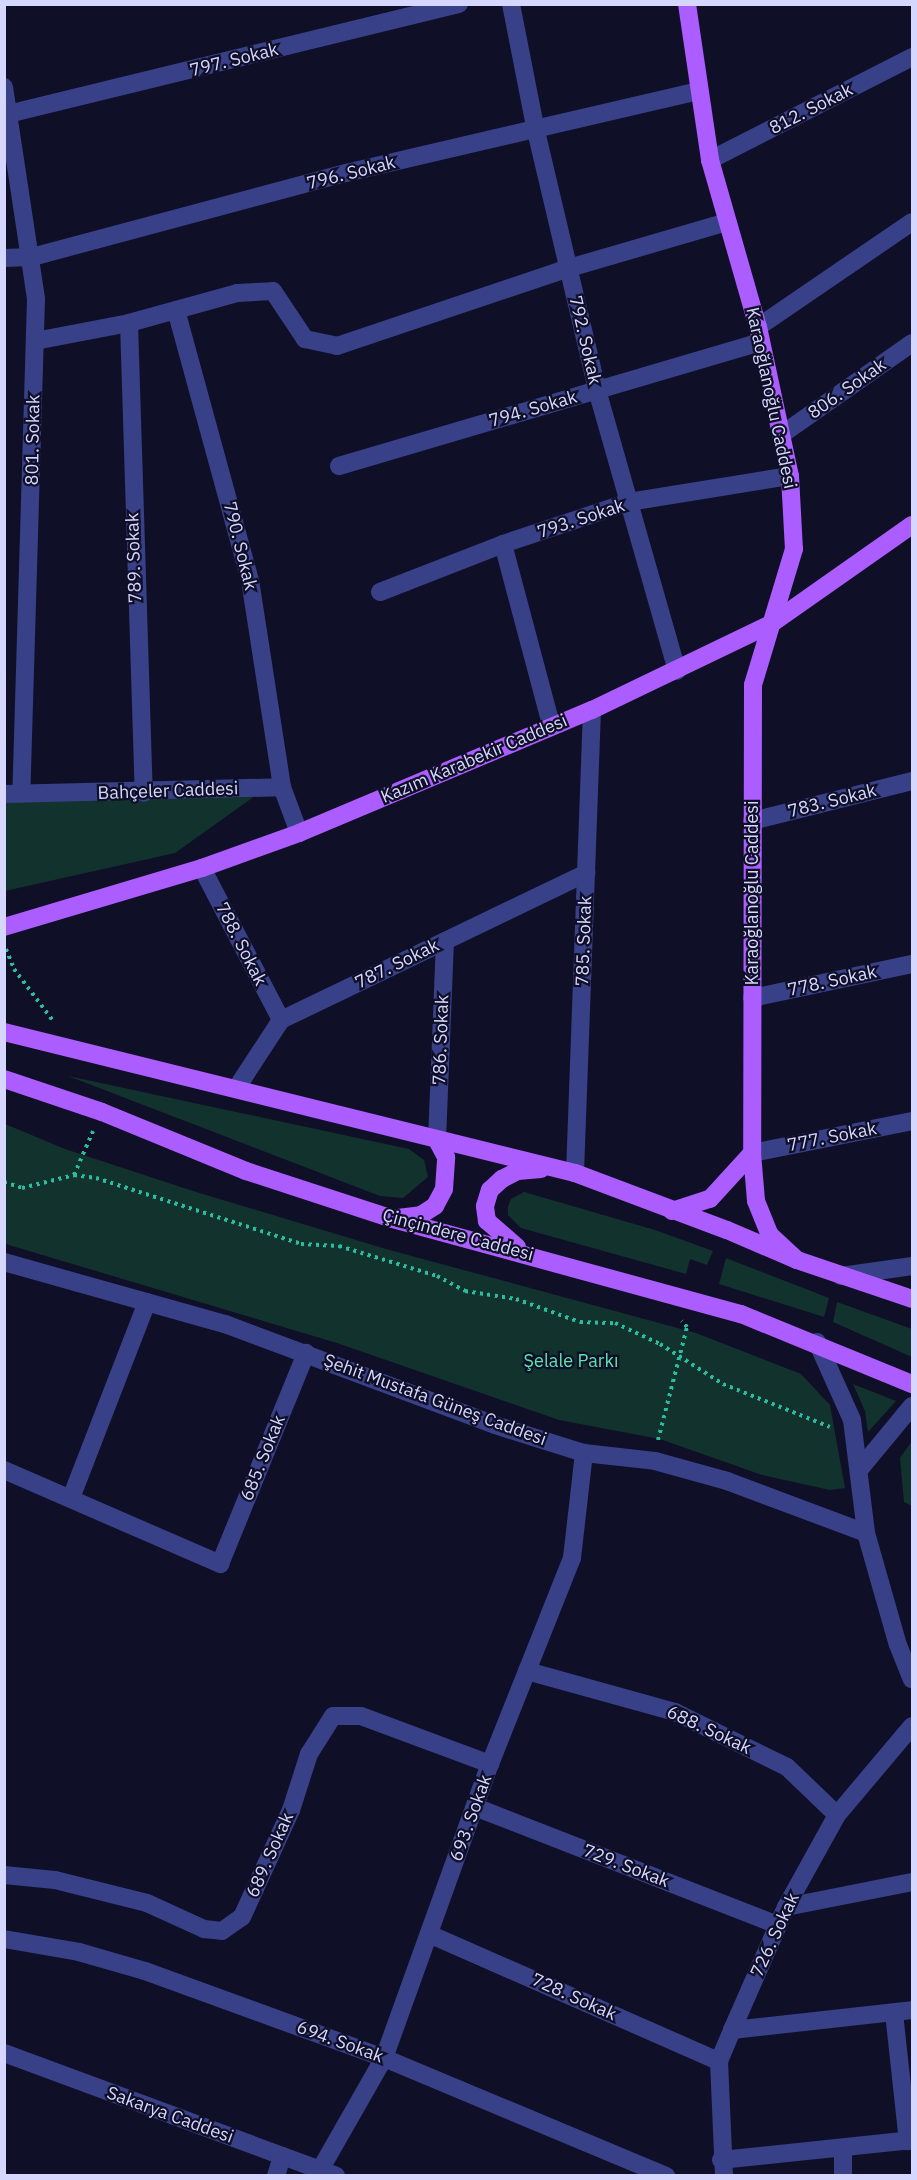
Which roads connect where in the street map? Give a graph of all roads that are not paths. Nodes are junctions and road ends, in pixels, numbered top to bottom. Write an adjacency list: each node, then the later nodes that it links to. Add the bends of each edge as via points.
1 (459, 4): 7 (street, 797. Sokak)
2 (511, 4): 8 (street, 792. Sokak)
3 (689, 5): 6 (main road, Karaoğlanoğlu Caddesi)
4 (912, 57): 9 (street, 812. Sokak)
5 (4, 87): 7 (street, 801. Sokak)
6 (699, 91): 8 (street, 796. Sokak); 9 (main road, Karaoğlanoğlu Caddesi)
7 (8, 114): 12 (street, 801. Sokak)
8 (536, 131): 12 (street, 796. Sokak, via 346,173); 14 (street, 792. Sokak)
9 (710, 160): 10 (main road, Karaoğlanoğlu Caddesi)
10 (727, 222): 14 (street); 17 (main road, Karaoğlanoğlu Caddesi)
11 (912, 222): 17 (street, 794. Sokak)
12 (32, 257): 13 (street, 796. Sokak); 18 (street, 801. Sokak)
13 (4, 258)
14 (569, 268): 15 (street, via 337,346 305,339 273,291 237,293); 20 (street, 792. Sokak)
15 (176, 310): 16 (street); 33 (street, 790. Sokak, via 250,580)
16 (129, 323): 18 (street); 34 (street, 789. Sokak)
17 (759, 334): 20 (street, 794. Sokak); 21 (main road, Karaoğlanoğlu Caddesi)
18 (35, 341): 35 (street, 801. Sokak)
19 (912, 343): 21 (street, 806. Sokak)
20 (597, 390): 22 (street, 794. Sokak); 24 (street, 792. Sokak)
21 (781, 435): 23 (main road, Karaoğlanoğlu Caddesi)
22 (339, 466)
23 (790, 476): 24 (street, 793. Sokak); 28 (main road, Karaoğlanoğlu Caddesi, via 794,549)
24 (629, 502): 26 (street, 793. Sokak); 29 (street, 792. Sokak)
25 (912, 525): 28 (main road, Kazım Karabekir Caddesi)
26 (503, 544): 27 (street, 793. Sokak); 31 (street)
27 (380, 592)
28 (771, 624): 29 (main road, Kazım Karabekir Caddesi); 36 (main road, Karaoğlanoğlu Caddesi, via 753,685)
29 (677, 671): 30 (main road, Kazım Karabekir Caddesi)
30 (592, 710): 31 (main road, Kazım Karabekir Caddesi); 39 (street, 785. Sokak)
31 (551, 724): 37 (main road, Kazım Karabekir Caddesi)
32 (912, 781): 36 (street, 783. Sokak)
33 (282, 787): 34 (street, Bahçeler Caddesi); 37 (street)
34 (144, 793): 35 (street, Bahçeler Caddesi)
35 (13, 794)
36 (752, 821): 43 (main road, Karaoğlanoğlu Caddesi)
37 (299, 833): 38 (main road, Kazım Karabekir Caddesi)
38 (202, 868): 40 (main road, Kazım Karabekir Caddesi); 44 (street, 788. Sokak)
39 (587, 873): 41 (street, 787. Sokak); 52 (street, 785. Sokak)
40 (4, 927)
41 (445, 941): 44 (street, 787. Sokak); 49 (street, 786. Sokak)
42 (912, 964): 43 (street, 778. Sokak)
43 (752, 998): 50 (main road, Karaoğlanoğlu Caddesi)
44 (281, 1020): 47 (street)
45 (4, 1032): 47 (main road)
46 (4, 1079): 54 (main road, Çinçindere Caddesi, via 102,1112 246,1171)
47 (236, 1089): 49 (main road)
48 (912, 1121): 50 (street, 777. Sokak)
49 (437, 1140): 51 (main road); 54 (main road, via 446,1157 444,1190 435,1206 421,1215)
50 (752, 1153): 53 (main road, via 710,1199); 56 (main road, Karaoğlanoğlu Caddesi, via 756,1201 769,1234)
51 (554, 1167): 52 (main road); 55 (main road, via 518,1171 490,1190 485,1206 487,1221)
52 (575, 1173): 53 (main road)
53 (670, 1211): 56 (main road)
54 (393, 1219): 55 (main road, Çinçindere Caddesi)
55 (525, 1253): 62 (main road, Çinçindere Caddesi, via 741,1314)
56 (797, 1260): 59 (main road)
57 (4, 1262): 61 (street, Şehit Mustafa Güneş Caddesi)
58 (912, 1266): 59 (street)
59 (841, 1276): 60 (main road)
60 (912, 1299)
61 (147, 1302): 63 (street, Şehit Mustafa Güneş Caddesi); 69 (street)
62 (817, 1342): 64 (main road, Çinçindere Caddesi); 68 (street, via 852,1420)
63 (306, 1353): 66 (street, Şehit Mustafa Güneş Caddesi, via 495,1425); 69 (street, 685. Sokak, via 220,1564)
64 (912, 1384)
65 (912, 1406): 68 (street)
66 (584, 1453): 70 (street, Şehit Mustafa Güneş Caddesi, via 655,1461 727,1481); 71 (street, 693. Sokak, via 572,1558)
67 (4, 1470): 69 (street)
68 (859, 1470): 70 (street)
69 (71, 1498)
70 (866, 1533): 72 (street, via 898,1646)
71 (527, 1671): 74 (street, 693. Sokak); 76 (street, 688. Sokak, via 675,1712 787,1767)
72 (912, 1679)
73 (912, 1726): 76 (street, 726. Sokak)
74 (490, 1764): 75 (street, 693. Sokak); 77 (street, 689. Sokak, via 361,1716 333,1716 309,1754 291,1810 242,1917 222,1931 204,1929 147,1903 55,1880)
75 (475, 1807): 80 (street, 729. Sokak); 81 (street, 693. Sokak)
76 (837, 1815): 79 (street, 726. Sokak)
77 (4, 1875)
78 (912, 1882): 79 (street)
79 (786, 1907): 80 (street, 726. Sokak)
80 (778, 1925): 85 (street, 726. Sokak)
81 (429, 1934): 87 (street, 693. Sokak); 88 (street, 728. Sokak)
82 (4, 1940): 87 (street, 694. Sokak, via 79,1952 145,1971)
83 (912, 2010): 84 (street)
84 (894, 2013): 85 (street); 89 (street)
85 (732, 2030): 88 (street, 726. Sokak)
86 (4, 2054): 91 (street, Sakarya Caddesi)
87 (384, 2058): 93 (street, 693. Sokak); 95 (street, 694. Sokak)
88 (719, 2061): 92 (street, 726. Sokak)
89 (910, 2141): 90 (street)
90 (843, 2148): 92 (street); 96 (street)
91 (282, 2156): 93 (street, Sakarya Caddesi); 94 (street)
92 (723, 2168)
93 (328, 2173)
94 (276, 2175)
95 (666, 2175)
96 (843, 2175)

